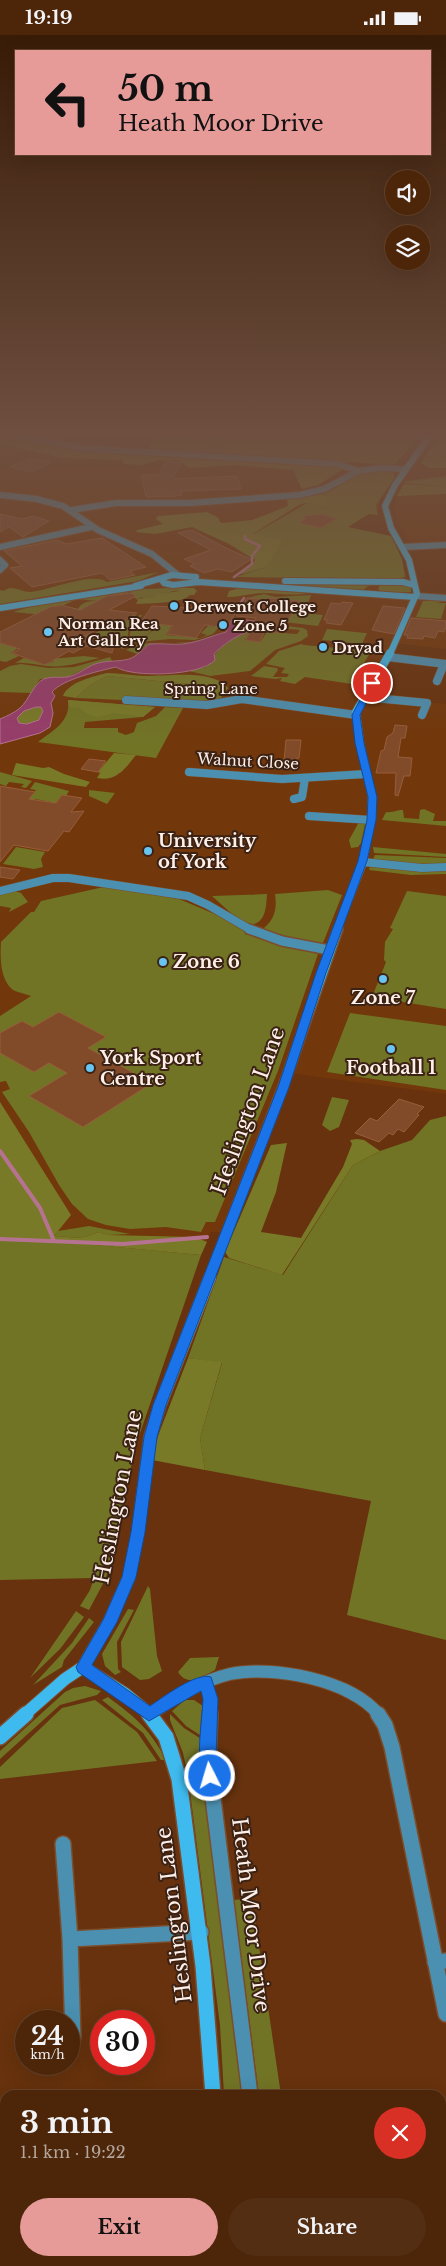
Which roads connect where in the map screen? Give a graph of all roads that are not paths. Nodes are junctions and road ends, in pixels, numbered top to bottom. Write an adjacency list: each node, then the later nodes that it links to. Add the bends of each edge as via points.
1 (40, 538): 5 (street)
2 (118, 538): 8 (street, via 151,553)
3 (397, 538): 6 (street)
4 (446, 545): 6 (street)
5 (0, 547)
6 (403, 547): 12 (street)
7 (0, 560): 9 (street, via 5,565)
8 (169, 566): 10 (street); 11 (street)
9 (0, 570)
10 (164, 577): 11 (street); 14 (street, via 161,581); 15 (street)
11 (182, 578): 13 (street); 14 (street); 16 (street)
12 (413, 581): 13 (street); 17 (street)
13 (381, 582): 16 (street, via 372,587 372,591)
14 (170, 585): 15 (street)
15 (135, 586): 20 (street)
16 (379, 593): 18 (street)
17 (416, 596): 18 (street); 19 (street); 21 (street)
18 (403, 597): 21 (street, via 411,601)
19 (446, 598)
20 (0, 608)
21 (410, 611): 22 (street)
22 (388, 657): 23 (street); 25 (street)
23 (445, 664): 24 (street)
24 (437, 681)
25 (364, 697): 27 (street); 28 (street, via 427,703)
26 (126, 700): 27 (street, Spring Lane, via 206,705 242,699)
27 (356, 715): 30 (street, Heslington Lane)
28 (422, 715)
29 (189, 772): 31 (street, Walnut Close, via 282,779)
30 (366, 774): 31 (street, Walnut Close); 34 (street, Heslington Lane, via 372,797)
31 (305, 777): 32 (street, via 302,797)
32 (294, 799)
33 (310, 816): 34 (street)
34 (371, 820): 35 (street, Heslington Lane)
35 (363, 861): 36 (street, via 422,868); 38 (street, Heslington Lane)
36 (446, 867)
37 (0, 891): 38 (street, via 69,877 194,896 271,939)
38 (329, 950): 39 (street, Heslington Lane, via 284,1087 160,1405 150,1437 129,1577)
39 (84, 1667): 41 (street, Heslington Lane); 42 (street, via 65,1679)
40 (205, 1682): 41 (street); 46 (street, via 233,1673 278,1674 346,1689 372,1707 381,1718 392,1747); 50 (street, Heath Moor Drive, via 211,1699 208,1758)
41 (149, 1715): 44 (street, Heslington Lane, via 159,1724 167,1739 176,1766)
42 (0, 1737)
43 (63, 1844): 45 (street)
44 (201, 1933): 45 (street); 49 (street, Heslington Lane)
45 (70, 1939): 47 (street)
46 (441, 1961): 48 (street)
47 (71, 2010)
48 (446, 2015)
49 (214, 2090)
50 (249, 2090)

